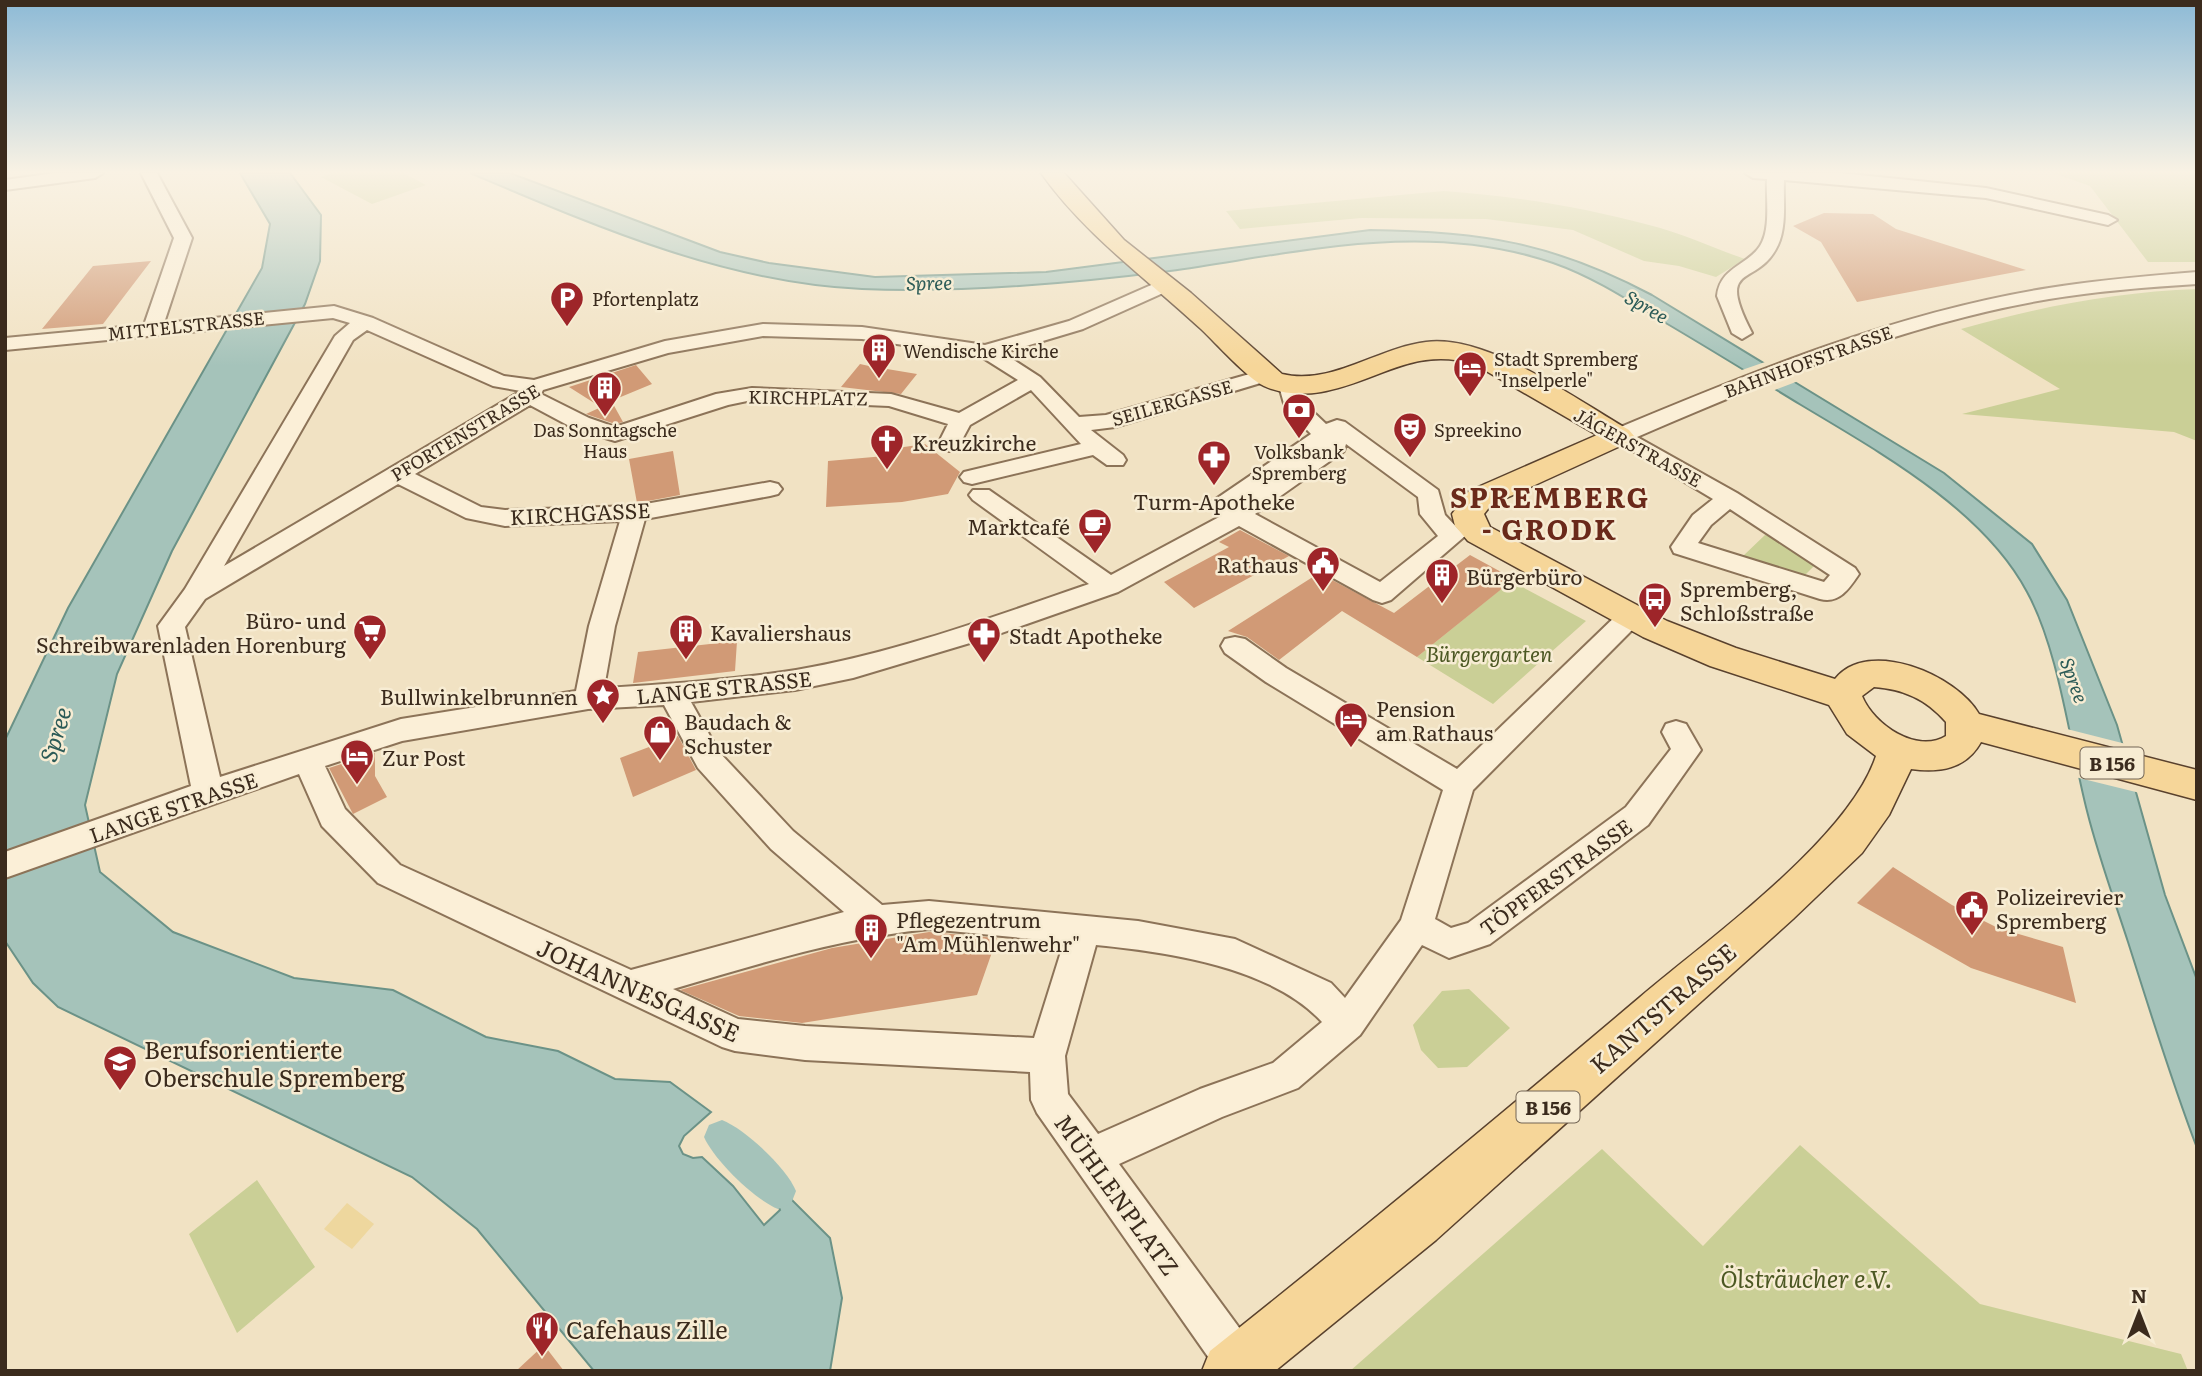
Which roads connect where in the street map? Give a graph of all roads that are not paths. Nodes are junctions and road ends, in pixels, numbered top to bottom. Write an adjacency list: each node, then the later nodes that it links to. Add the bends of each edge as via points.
1 (183, 237): 7 (street)
2 (1109, 237): 5 (main road)
3 (1772, 237): 8 (street, via 1768,249 1728,283 1726,300)
4 (2197, 278): 17 (street, BAHNHOFSTRASSE, via 2078,289 1924,320 1816,356)
5 (1161, 281): 10 (street, PFORTENSTRASSE, via 1076,325); 11 (main road)
6 (366, 322): 7 (street, MITTELSTRASSE, via 344,313 318,311); 13 (street, MITTELSTRASSE, via 500,382); 27 (street, via 345,336)
7 (153, 327): 9 (street, MITTELSTRASSE)
8 (1742, 333)
9 (5, 344)
10 (986, 351): 12 (street); 13 (street, PFORTENSTRASSE, via 862,333 763,330 665,346)
11 (1276, 380): 15 (street, SEILERGASSE, via 1107,422); 16 (street); 17 (main road, JÄGERSTRASSE, via 1314,385 1415,350 1462,350)
12 (1032, 381): 14 (street); 15 (street)
13 (532, 391): 14 (street, KIRCHPLATZ, via 581,424 615,434 752,394 891,400); 21 (street, PFORTENSTRASSE)
14 (961, 421): 18 (street)
15 (1077, 424): 19 (street)
16 (1325, 435): 25 (street, via 1221,506); 25 (street, via 1337,427 1430,495 1428,507 1435,522 1453,536 1382,594)
17 (1619, 436): 23 (street, JÄGERSTRASSE); 28 (main road, BAHNHOFSTRASSE, via 1480,498 1474,524)
18 (949, 444)
19 (1094, 448): 20 (street); 26 (street, SEILERGASSE, via 977,486)
20 (1115, 460)
21 (397, 474): 24 (street, KIRCHGASSE, via 475,513 505,518); 27 (street, PFORTENSTRASSE)
22 (770, 489): 24 (street, KIRCHGASSE)
23 (1729, 498): 23 (street, JÄGERSTRASSE, via 1702,520 1683,547 1829,593 1846,573)
24 (634, 513): 32 (street, via 602,626)
25 (1231, 520): 26 (street, LANGE STRASSE)
26 (1109, 586): 30 (street, LANGE STRASSE, via 981,631 853,668 795,680)
27 (195, 594): 39 (street, via 171,626)
28 (1630, 617): 31 (main road, via 1723,657); 38 (street)
29 (1235, 646): 38 (street)
30 (673, 694): 32 (street, LANGE STRASSE); 41 (street, via 708,760 782,839)
31 (1844, 696): 33 (main road, via 1849,686 1865,676 1909,679 1945,698); 35 (main road, via 1859,725)
32 (588, 699): 36 (street, LANGE STRASSE, via 401,730)
33 (1965, 724): 35 (main road, via 1961,745 1951,752 1917,754); 37 (main road, B 156)
34 (1676, 732): 42 (street, TÖPFERSTRASSE, via 1686,750 1637,816 1478,934 1449,943)
35 (1898, 749): 48 (main road, KANTSTRASSE / B 156, via 1879,796 1854,832 1778,906 1418,1221)
36 (308, 760): 39 (street, LANGE STRASSE); 44 (street, JOHANNESGASSE, via 333,817 389,874)
37 (2182, 781)
38 (1460, 785): 42 (street)
39 (208, 792): 40 (street, LANGE STRASSE)
40 (5, 865)
41 (876, 920): 43 (street, via 929,915); 44 (street, via 817,932)
42 (1416, 926): 45 (street)
43 (1084, 930): 45 (street, via 1138,935 1235,954 1319,994); 46 (street, MÜHLENPLATZ)
44 (627, 987): 46 (street, JOHANNESGASSE, via 736,1035)
45 (1348, 1024): 47 (street, via 1285,1076 1213,1102)
46 (1046, 1056): 47 (street, MÜHLENPLATZ, via 1050,1100)
47 (1093, 1156): 48 (street, MÜHLENPLATZ)
48 (1234, 1367)

